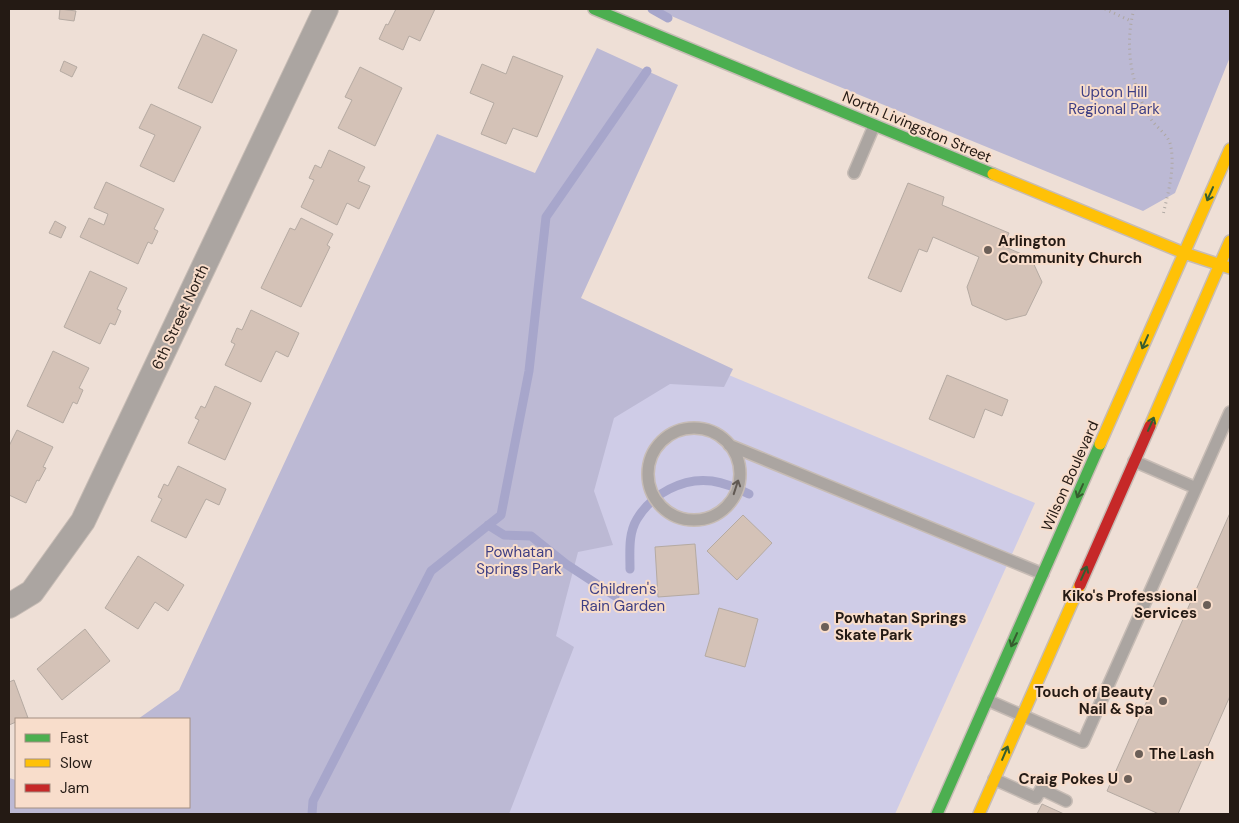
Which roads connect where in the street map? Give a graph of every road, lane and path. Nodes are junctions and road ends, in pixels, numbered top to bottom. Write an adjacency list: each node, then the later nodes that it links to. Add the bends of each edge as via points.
1 (326, 9): 18 (street, 6th Street North, via 83,522 32,592)
2 (594, 9): 6 (main road, North Livingston Street)
3 (1106, 9): 5 (path)
4 (1134, 9): 5 (path)
5 (1131, 22): 9 (path, via 1129,50 1140,99 1152,121 1169,141 1172,156)
6 (874, 126): 8 (lane); 11 (main road, North Livingston Street)
7 (1230, 149): 11 (main road, Wilson Boulevard, one-way to 11)
8 (854, 173)
9 (1162, 216)
10 (1230, 242): 12 (main road)
11 (1184, 253): 12 (main road, North Livingston Street); 17 (main road, Wilson Boulevard, one-way to 17)
12 (1225, 267): 15 (main road, one-way to 12)
13 (1230, 412): 16 (lane)
14 (729, 445): 14 (lane, one-way to 14, via 706,430 692,428 665,438 656,448 647,477 660,506 687,520 703,520 718,514 737,489 740,473 737,458); 17 (lane)
15 (1134, 461): 16 (lane); 20 (main road, one-way to 15)
16 (1196, 488): 20 (lane, via 1083,742)
17 (1043, 574): 19 (main road, Wilson Boulevard, one-way to 19)
18 (9, 606)
19 (988, 700): 20 (lane); 23 (main road, Wilson Boulevard)
20 (1022, 715): 21 (main road, one-way to 20)
21 (994, 779): 22 (lane, via 1036,798 1041,789); 24 (main road)
22 (1066, 802)
23 (937, 814)
24 (978, 814)

